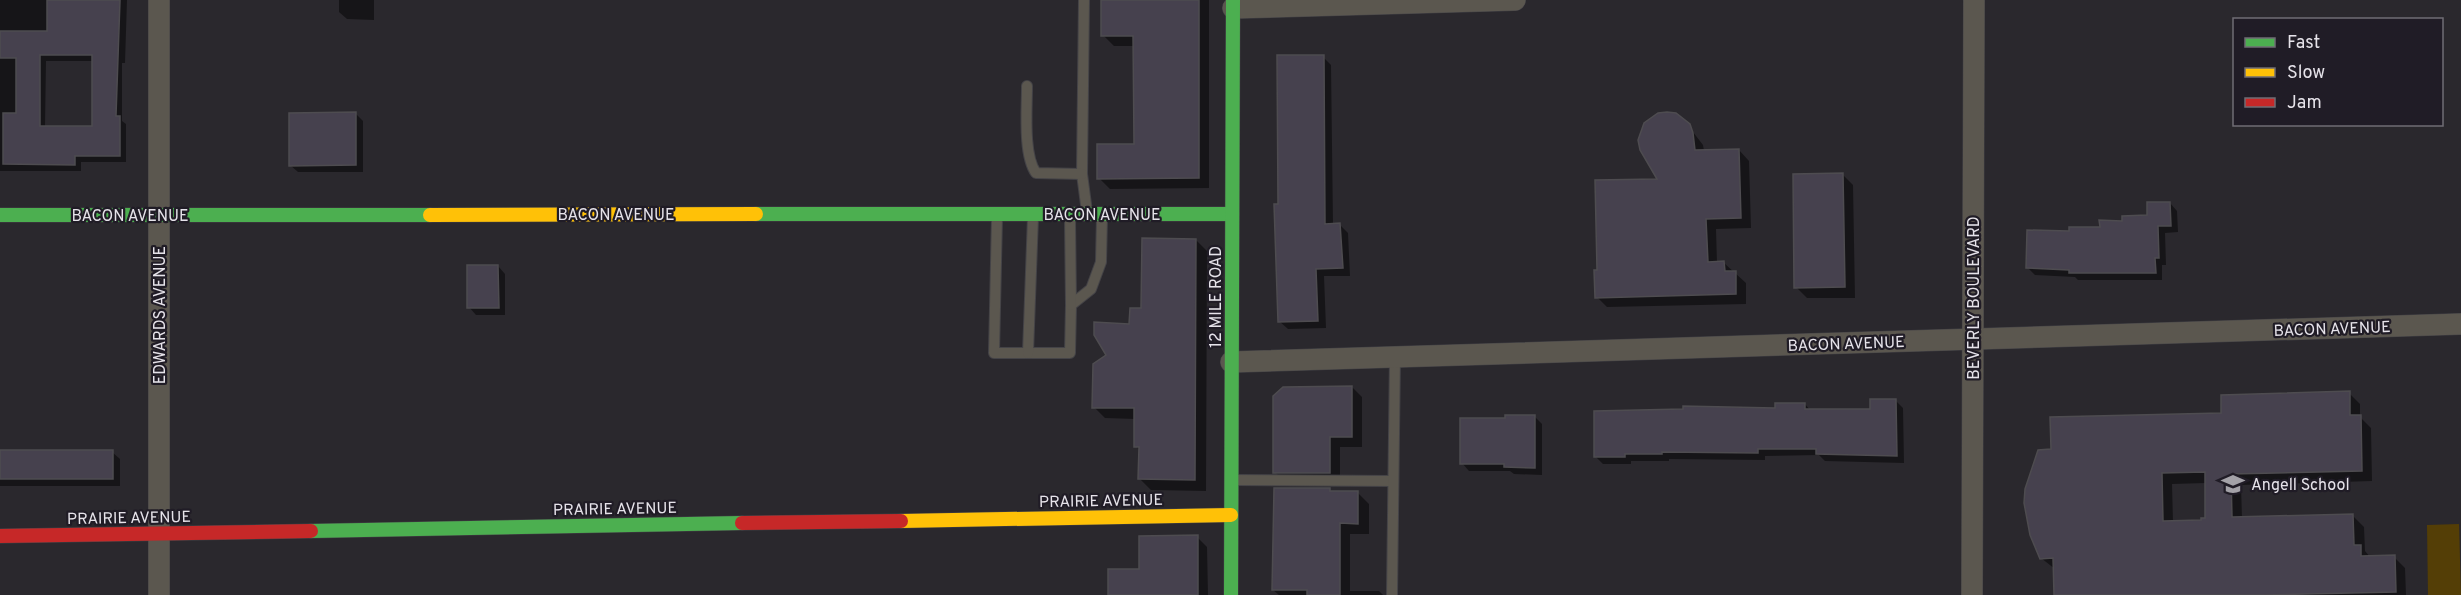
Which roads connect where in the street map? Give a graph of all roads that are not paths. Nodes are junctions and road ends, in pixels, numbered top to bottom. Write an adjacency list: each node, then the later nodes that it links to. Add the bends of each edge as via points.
1 (159, 0): 15 (street, EDWARDS AVENUE)
2 (1084, 0): 7 (lane)
3 (1515, 0): 5 (street)
4 (1974, 0): 18 (street, BEVERLY BOULEVARD)
5 (1233, 4): 13 (street, 12 MILE ROAD)
6 (1027, 86): 7 (lane, via 1031,166 1036,173)
7 (1082, 174): 11 (lane)
8 (997, 214): 9 (street, BACON AVENUE); 15 (street, BACON AVENUE); 19 (lane, via 994,353)
9 (1033, 214): 10 (street, BACON AVENUE); 19 (lane)
10 (1070, 214): 11 (street, BACON AVENUE); 16 (lane)
11 (1087, 214): 12 (street, BACON AVENUE)
12 (1102, 214): 13 (street, BACON AVENUE); 16 (lane, via 1101,262 1091,289)
13 (1232, 214): 21 (street, 12 MILE ROAD)
14 (0, 215): 15 (street, BACON AVENUE)
15 (160, 215): 25 (street, EDWARDS AVENUE)
16 (1071, 305): 19 (lane, via 1070,353)
17 (2461, 324): 18 (street, BACON AVENUE)
18 (1973, 339): 20 (street, BACON AVENUE); 30 (street, BEVERLY BOULEVARD)
19 (1028, 353)
20 (1395, 355): 21 (street, BACON AVENUE); 23 (lane)
21 (1231, 362): 22 (street, 12 MILE ROAD)
22 (1231, 480): 23 (lane); 24 (street, 12 MILE ROAD)
23 (1393, 481): 29 (lane)
24 (1231, 515): 25 (street, PRAIRIE AVENUE); 28 (street, 12 MILE ROAD)
25 (159, 533): 26 (street, PRAIRIE AVENUE); 27 (street, EDWARDS AVENUE)
26 (0, 536)
27 (159, 595)
28 (1231, 595)
29 (1392, 595)
30 (1972, 595)

